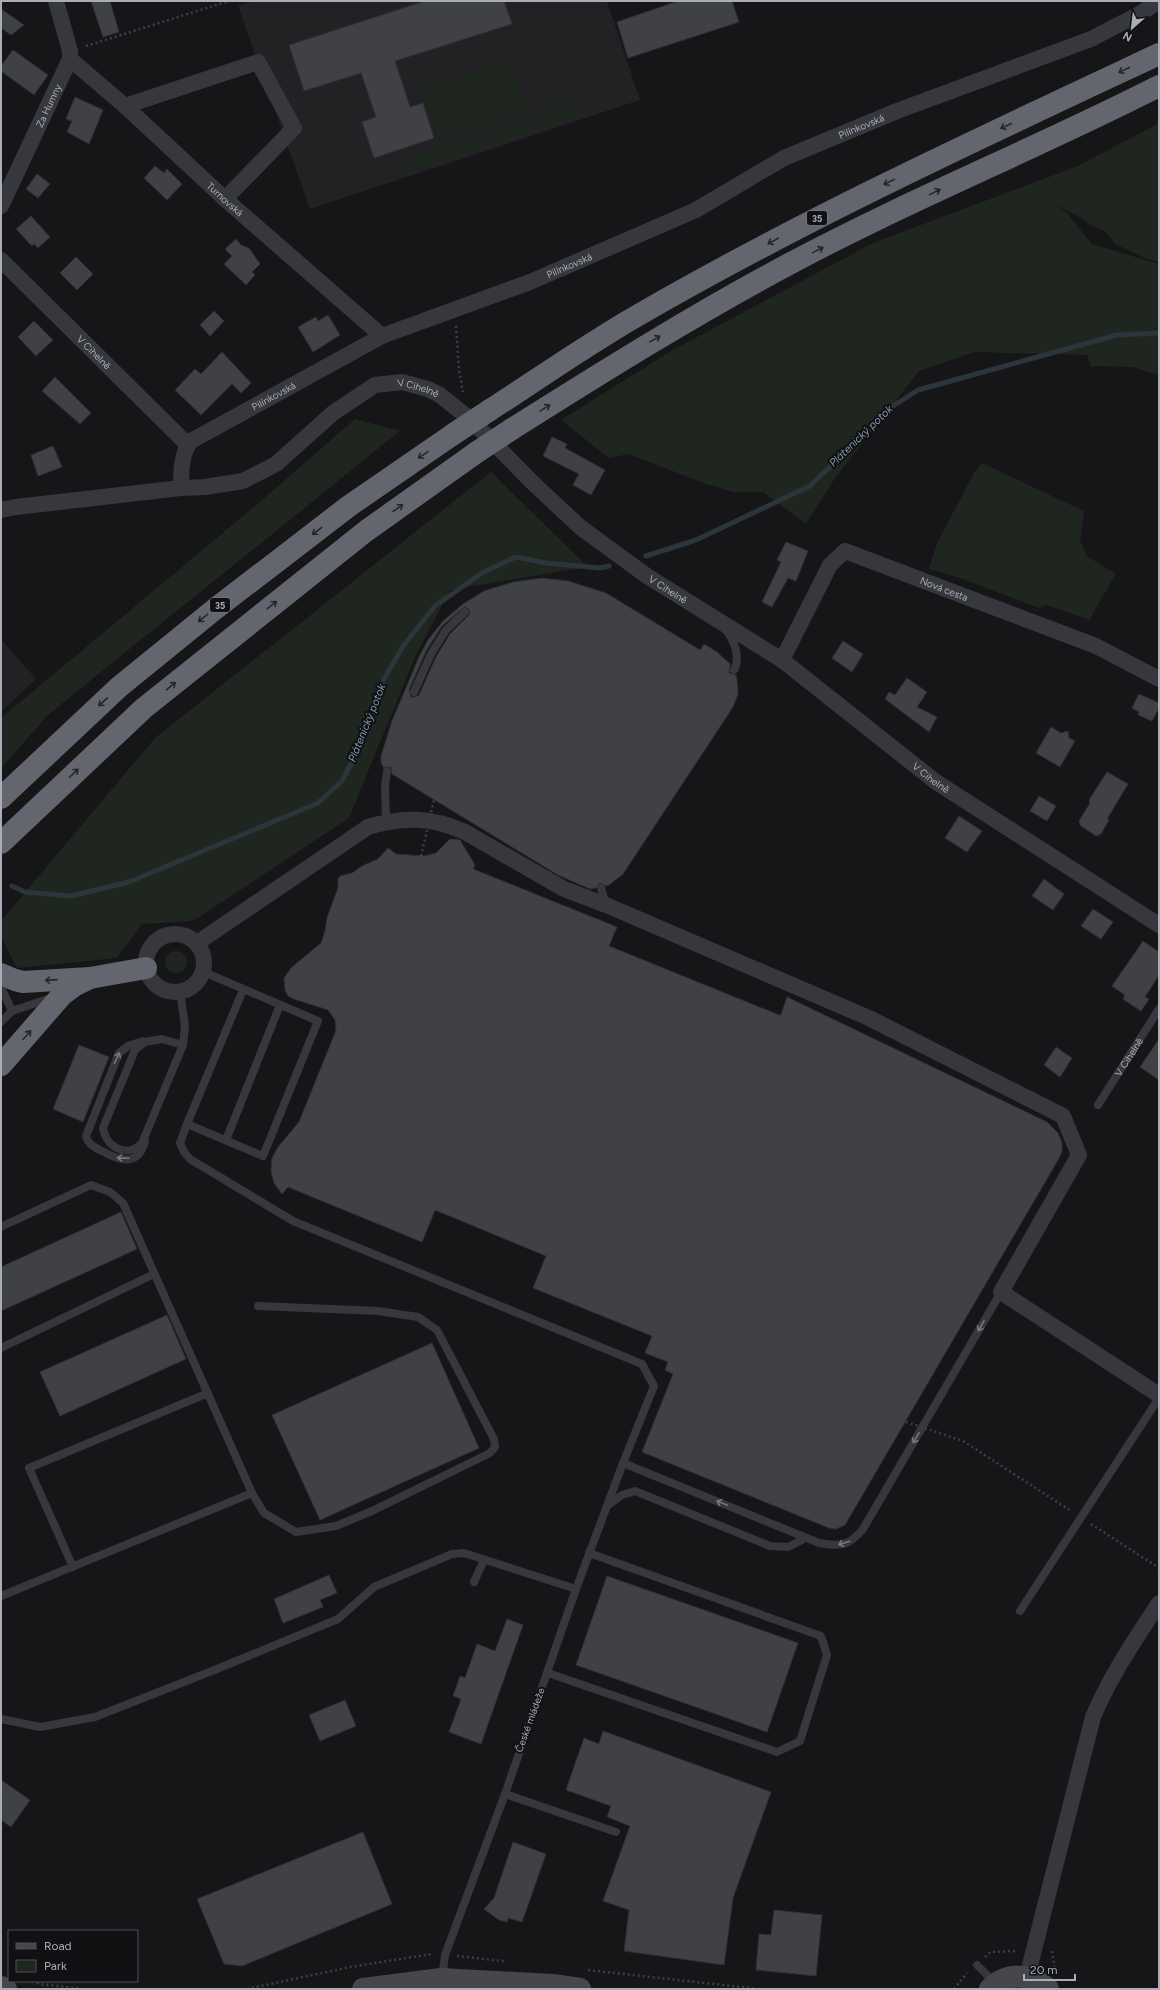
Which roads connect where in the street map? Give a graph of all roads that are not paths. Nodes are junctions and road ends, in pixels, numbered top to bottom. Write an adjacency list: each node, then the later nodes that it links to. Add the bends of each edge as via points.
1 (56, 1): 4 (street)
2 (1159, 1): 10 (street, Pilínkovská, via 1091,39 897,111 784,158 696,210 530,282)
3 (1159, 54): 21 (highway, 35, one-way to 21, bridge, via 917,168 772,241 633,318 455,433 349,506 119,687)
4 (70, 55): 6 (street, Turnovská); 8 (street, Za Humny)
5 (1159, 86): 22 (highway, one-way to 5, bridge, via 144,708 239,631 366,531 512,429 646,344 791,263 940,189 1094,119)
6 (125, 106): 7 (street, Turnovská); 7 (street, via 258,62 294,128)
7 (225, 198): 10 (street, Turnovská)
8 (1, 206)
9 (1, 260): 11 (street, V Cihelně)
10 (382, 336): 11 (street, Pilínkovská, via 191,441)
11 (188, 445): 12 (street, via 181,471)
12 (180, 488): 13 (street); 15 (street, V Cihelně, via 243,481 276,464 333,413 375,385 402,382 416,385 440,395 471,420 580,527 647,576)
13 (1, 510)
14 (465, 612): 19 (lane, via 446,630 431,654)
15 (717, 619): 16 (street, V Cihelně); 17 (lane, via 733,642 737,656)
16 (782, 660): 18 (street, Nová cesta, via 830,565 845,551 1096,646); 28 (street, V Cihelně, via 936,782)
17 (734, 670)
18 (1159, 679)
19 (414, 692)
20 (387, 771): 23 (lane)
21 (1, 798)
22 (45, 799): 24 (highway); 25 (highway)
23 (386, 821): 27 (street, via 404,818 425,819 449,824 564,890); 29 (street, via 368,827)
24 (1, 843)
25 (1, 857)
26 (601, 888): 27 (lane)
27 (606, 905): 51 (street, via 869,1018 1063,1116 1079,1155)
28 (1159, 925)
29 (197, 943): 30 (street, via 181,934 162,936 149,949); 31 (street, via 204,957)
30 (146, 968): 33 (highway); 36 (street, via 154,984 170,992)
31 (204, 972): 35 (lane); 36 (street, via 195,985)
32 (1, 974): 33 (highway, one-way to 32, via 23,982)
33 (90, 978): 37 (highway)
34 (1, 987): 40 (lane)
35 (243, 990): 38 (lane); 46 (lane)
36 (180, 992): 43 (lane, via 185,1026)
37 (62, 995): 40 (lane); 44 (highway, one-way to 37)
38 (280, 1005): 48 (lane); 48 (lane, via 318,1021 263,1156)
39 (1159, 1009): 45 (lane, V Cihelně)
40 (12, 1011): 41 (lane)
41 (1, 1022)
42 (151, 1040): 43 (lane, via 162,1038); 47 (lane, via 135,1050 103,1128 107,1141 124,1151 137,1148); 47 (lane, one-way to 42, via 143,1151 126,1160 113,1157 96,1147 86,1136 119,1053 134,1043)
43 (183, 1044): 47 (lane)
44 (1, 1065)
45 (1098, 1105)
46 (187, 1124): 48 (lane); 56 (lane, České mládeže, via 180,1143 190,1159 293,1221 642,1364 654,1386)
47 (147, 1134)
48 (226, 1140)
49 (1, 1227): 50 (lane, via 91,1185 110,1192 123,1203)
50 (154, 1274): 53 (lane); 54 (lane)
51 (1001, 1292): 55 (street); 56 (lane, one-way to 56, via 863,1529 855,1539 845,1544 820,1543)
52 (258, 1306): 57 (lane, via 378,1311 418,1317 437,1330 494,1439 495,1447 490,1453 336,1526 296,1532 264,1513)
53 (1, 1348)
54 (208, 1393): 57 (lane); 62 (lane, via 29,1468)
55 (1159, 1397): 67 (lane)
56 (623, 1463): 58 (lane, České mládeže)
57 (252, 1493): 62 (lane)
58 (606, 1507): 59 (lane, via 622,1495 635,1491 770,1546 788,1547); 60 (lane, České mládeže)
59 (802, 1540)
60 (589, 1554): 64 (lane, České mládeže); 68 (lane, via 821,1636 827,1655 800,1740 777,1752)
61 (484, 1560): 63 (lane); 64 (lane); 69 (lane, via 464,1553 452,1554 424,1565 374,1587 338,1619 95,1717 40,1727)
62 (73, 1566): 65 (lane)
63 (474, 1582)
64 (576, 1589): 68 (lane, České mládeže)
65 (1, 1596)
66 (1159, 1603): 73 (street, via 1102,1694)
67 (1020, 1611)
68 (548, 1673): 70 (lane, České mládeže)
69 (1, 1719)
70 (505, 1794): 71 (lane); 74 (lane, České mládeže, via 445,1955)
71 (616, 1832)
72 (977, 1965): 76 (lane)
73 (1027, 1977): 75 (street); 76 (street, via 1013,1976)
74 (441, 1979): 79 (street); 80 (street, via 553,1985)
75 (1052, 1983)
76 (993, 1986)
77 (1, 1987): 78 (street)
78 (6, 1989)
79 (363, 1989)
80 (580, 1989)

